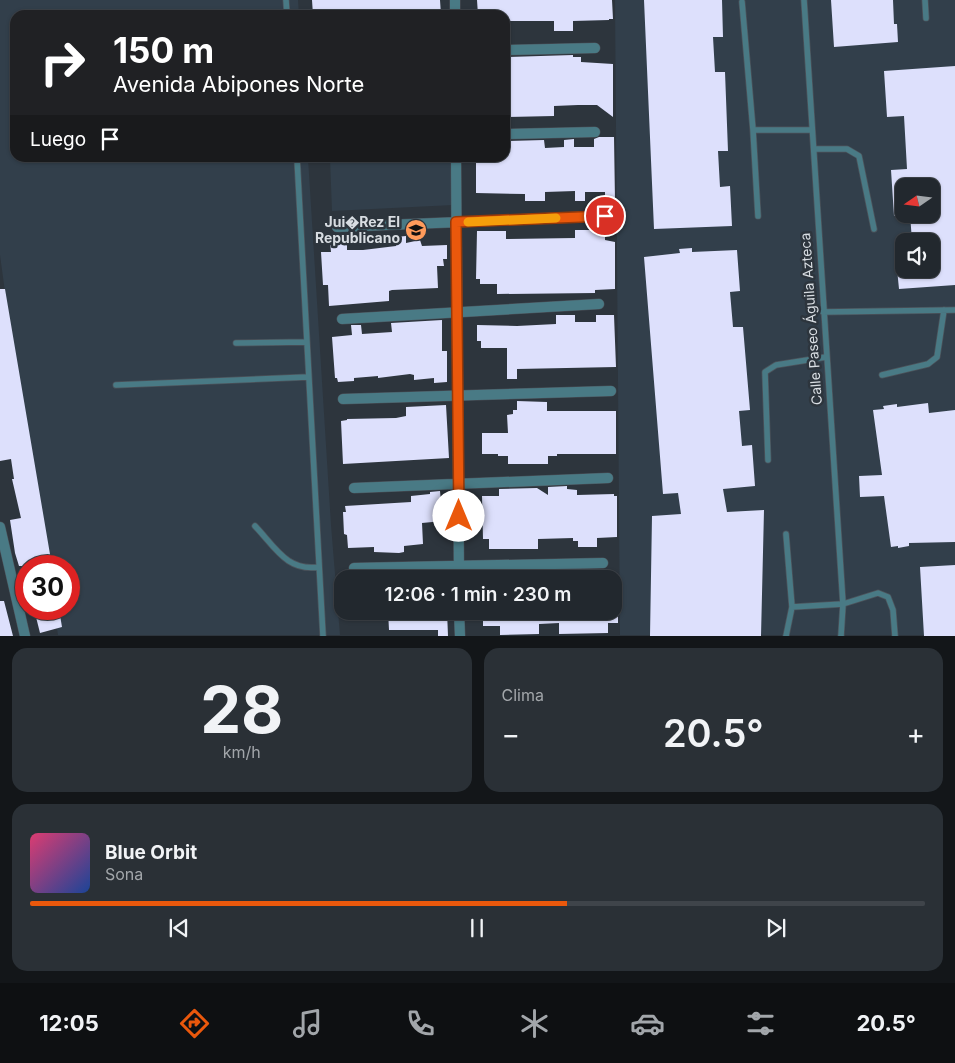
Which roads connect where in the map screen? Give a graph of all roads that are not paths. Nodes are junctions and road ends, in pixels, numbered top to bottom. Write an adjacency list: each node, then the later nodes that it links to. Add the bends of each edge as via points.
1 (804, 0): 8 (lane, Calle Paseo Águila Azteca)
2 (926, 0): 4 (lane)
3 (742, 2): 7 (lane)
4 (926, 18)
5 (595, 48): 6 (street)
6 (510, 50)
7 (753, 130): 8 (lane); 15 (lane)
8 (812, 130): 11 (lane, Calle Paseo Águila Azteca)
9 (595, 132): 10 (street)
10 (510, 134)
11 (814, 149): 18 (lane, via 847,149 859,156); 23 (lane, Calle Paseo Águila Azteca)
12 (297, 162): 25 (lane)
13 (456, 162): 16 (street)
14 (605, 216): 16 (street)
15 (758, 216)
16 (456, 222): 17 (street); 22 (street)
17 (337, 227)
18 (874, 229)
19 (599, 304): 22 (street)
20 (944, 310): 21 (lane); 23 (lane); 28 (lane, via 937,357 928,364)
21 (955, 310)
22 (457, 312): 24 (street); 32 (street)
23 (823, 312): 27 (lane, Calle Paseo Águila Azteca)
24 (342, 318)
25 (306, 342): 26 (lane); 29 (lane)
26 (236, 343)
27 (826, 357): 34 (lane, via 776,365 765,372); 46 (lane, Calle Paseo Águila Azteca)
28 (882, 375)
29 (308, 377): 30 (lane); 43 (lane)
30 (116, 385)
31 (611, 391): 32 (street)
32 (458, 395): 33 (street); 36 (street)
33 (343, 399)
34 (768, 460)
35 (608, 478): 36 (street)
36 (458, 484): 37 (street); 42 (street)
37 (354, 488)
38 (255, 526): 43 (lane, via 289,564 308,569)
39 (0, 527): 49 (street)
40 (786, 534): 47 (lane)
41 (603, 563): 42 (street)
42 (459, 566): 44 (street); 45 (street)
43 (319, 567): 50 (lane)
44 (354, 568)
45 (459, 570)
46 (843, 604): 47 (lane); 53 (lane, Calle Paseo Águila Azteca); 54 (lane, via 878,593 888,597 893,610)
47 (792, 607): 52 (lane)
48 (459, 620): 51 (street)
49 (24, 636)
50 (323, 636)
51 (460, 636)
52 (786, 636)
53 (841, 636)
54 (895, 636)

